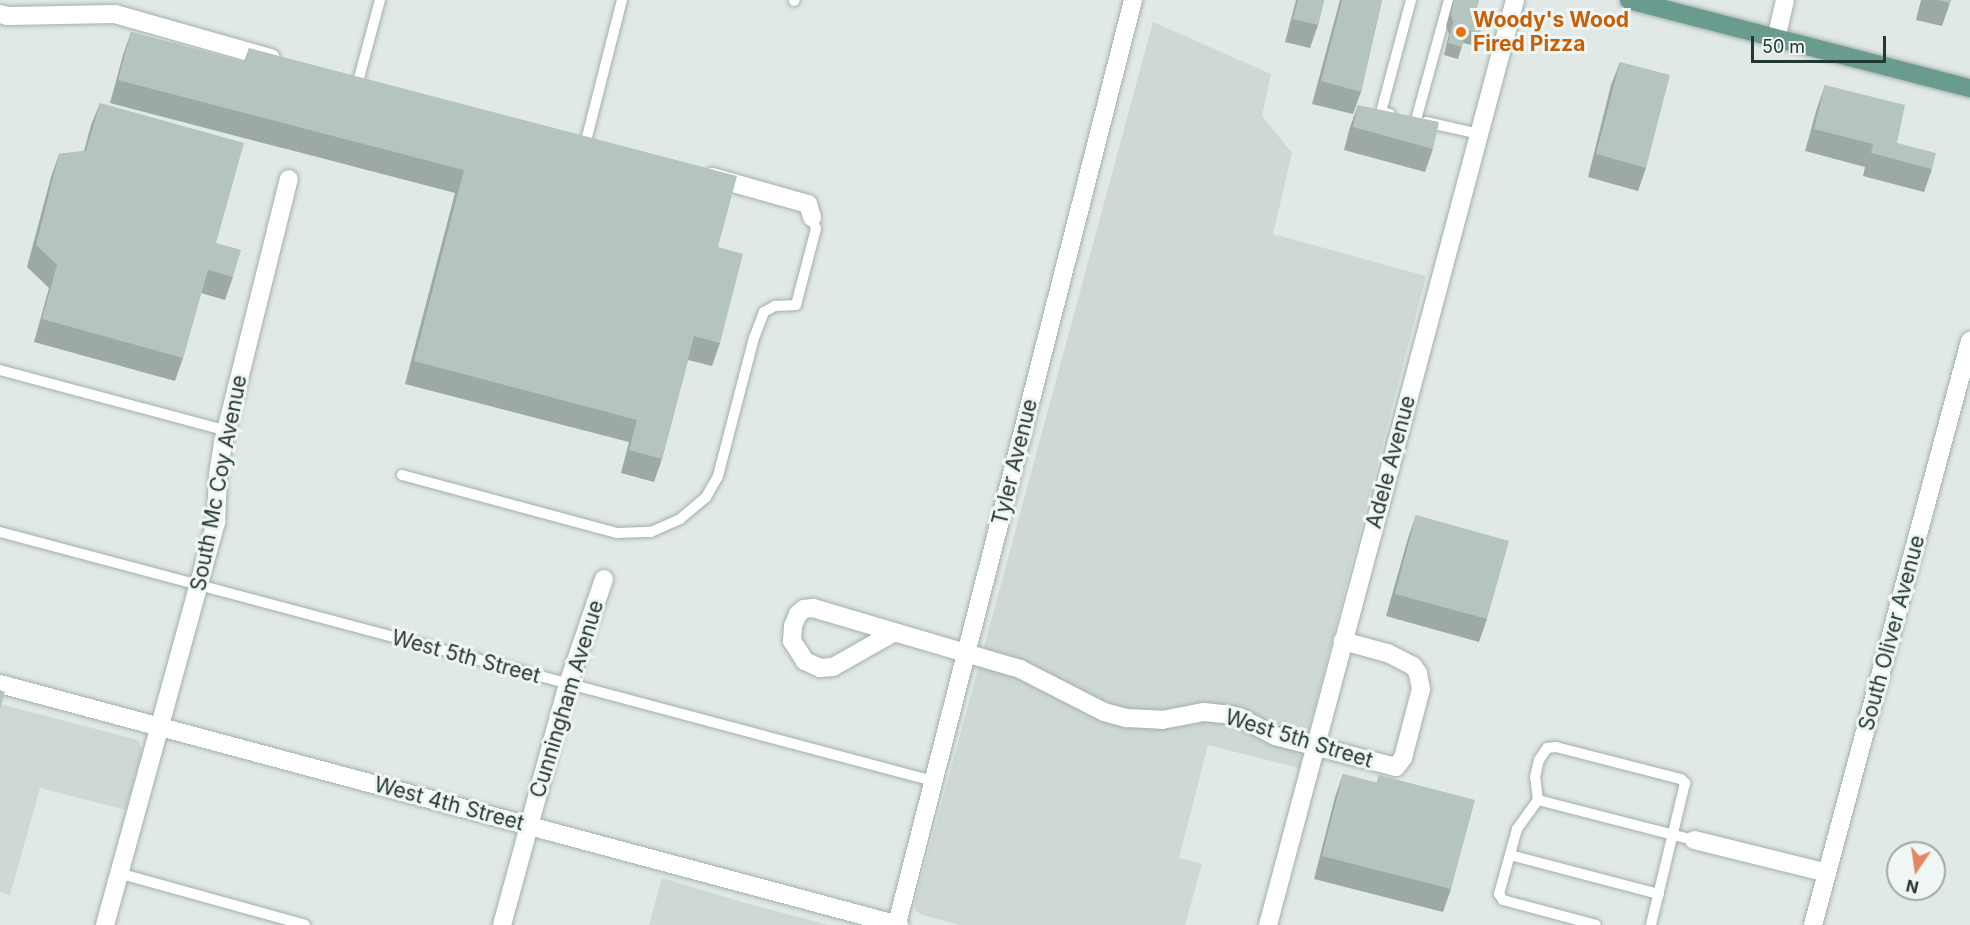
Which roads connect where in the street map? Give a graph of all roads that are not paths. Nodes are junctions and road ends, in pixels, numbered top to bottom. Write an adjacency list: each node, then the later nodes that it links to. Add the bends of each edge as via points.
1 (380, 0): 13 (lane)
2 (622, 0): 19 (lane)
3 (1133, 0): 33 (street, Tyler Avenue)
4 (1411, 0): 16 (lane, via 1381,112)
5 (1449, 0): 16 (lane)
6 (1515, 0): 17 (street, Adele Avenue)
7 (1629, 0): 10 (main road)
8 (1785, 0): 10 (street)
9 (0, 14): 11 (street, via 115,14)
10 (1776, 39): 15 (main road)
11 (285, 62)
12 (337, 76): 13 (street)
13 (358, 82): 14 (street)
14 (377, 87)
15 (1970, 88)
16 (1407, 118): 17 (lane)
17 (1479, 134): 32 (street, Adele Avenue)
18 (567, 136): 19 (street)
19 (586, 141): 20 (street)
20 (605, 147)
21 (693, 172): 23 (street, via 808,204)
22 (290, 179): 26 (street, South Mc Coy Avenue)
23 (812, 217): 27 (lane, via 816,229 795,305 776,306 764,312 718,476 706,497 680,519 651,532 617,533)
24 (1970, 341): 45 (street, South Oliver Avenue)
25 (0, 370): 26 (lane)
26 (226, 431): 30 (street, South Mc Coy Avenue, via 218,475 216,523)
27 (402, 475)
28 (0, 532): 30 (lane, West 5th Street)
29 (604, 579): 35 (street, Cunningham Avenue)
30 (200, 585): 35 (lane, West 5th Street); 36 (street, South Mc Coy Avenue)
31 (893, 633): 31 (street, West 5th Street, via 813,608 798,614 792,641 805,661 819,668 833,667); 33 (street, West 5th Street)
32 (1343, 641): 37 (street, Adele Avenue); 37 (street, West 5th Street, via 1388,653 1413,666 1418,673 1421,689 1403,758 1389,767)
33 (967, 654): 37 (street, West 5th Street, via 1020,669 1104,712 1162,720 1204,712 1224,714 1239,717 1275,736); 38 (street, Tyler Avenue)
34 (0, 684): 36 (street, West 4th Street)
35 (568, 684): 38 (lane, West 5th Street); 40 (street, Cunningham Avenue)
36 (160, 727): 40 (street, West 4th Street); 44 (street, South Mc Coy Avenue)
37 (1314, 747): 51 (street, Adele Avenue)
38 (933, 782): 50 (street, Tyler Avenue)
39 (1538, 800): 41 (lane); 41 (lane, via 1535,777 1542,752 1547,748 1682,779 1686,788); 43 (lane, via 1521,820)
40 (529, 826): 49 (street, Cunningham Avenue); 50 (street, West 4th Street)
41 (1674, 835): 42 (lane); 46 (lane)
42 (1694, 840): 45 (street)
43 (1510, 855): 46 (lane); 52 (lane, via 1499,894 1503,900)
44 (118, 873): 47 (street, South Mc Coy Avenue); 48 (lane)
45 (1827, 873): 54 (street, South Oliver Avenue)
46 (1659, 894): 53 (lane)
47 (105, 925)
48 (305, 925)
49 (502, 925)
50 (897, 925)
51 (1268, 925)
52 (1596, 925)
53 (1651, 925)
54 (1813, 925)

